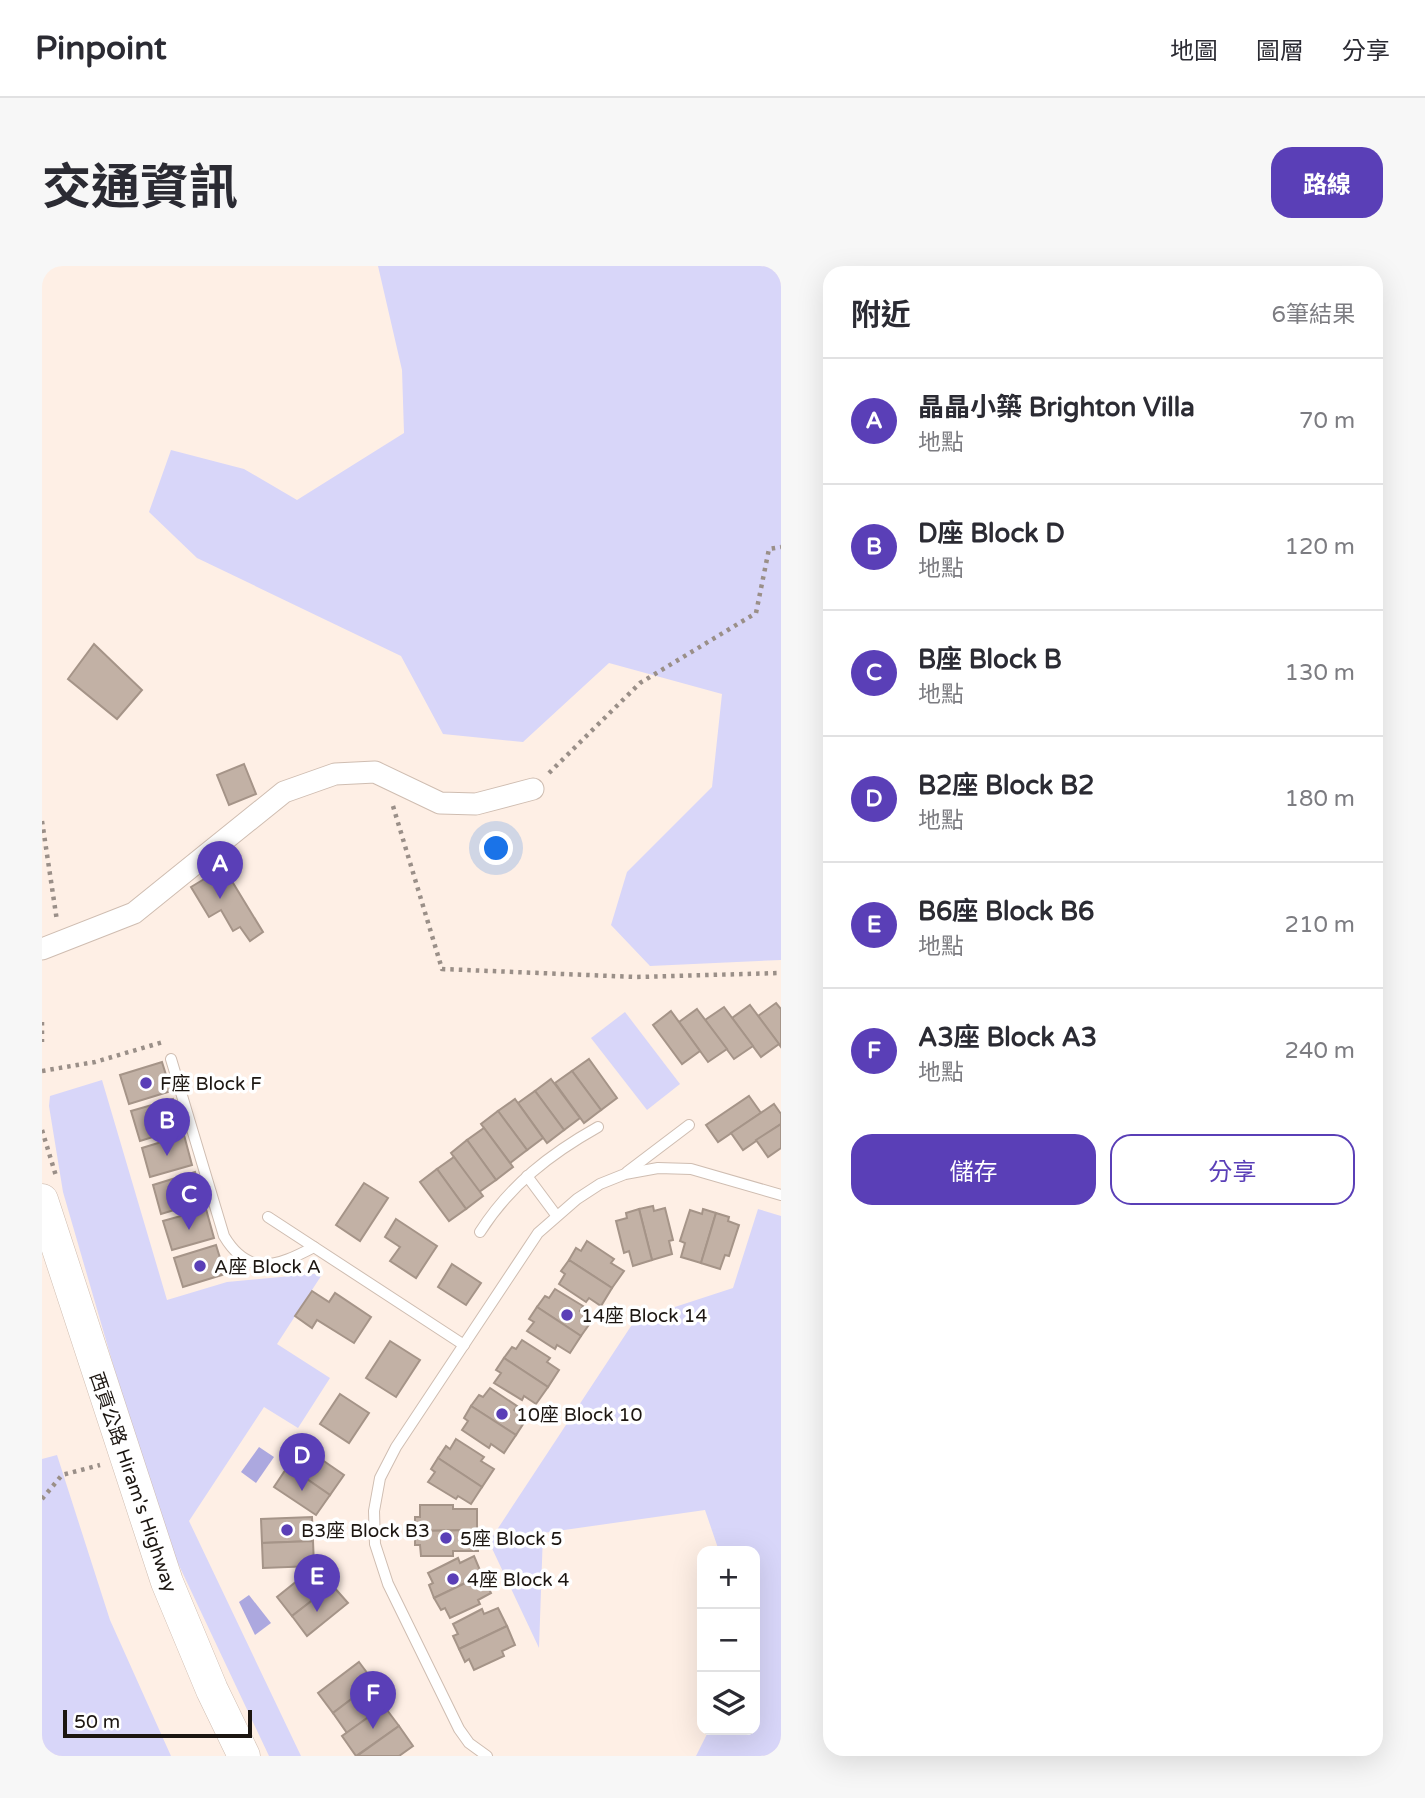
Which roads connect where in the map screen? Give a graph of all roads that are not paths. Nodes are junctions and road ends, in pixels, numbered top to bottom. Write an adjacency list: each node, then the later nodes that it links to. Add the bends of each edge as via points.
1 (533, 789): 2 (street, via 476,804 440,803 373,772 335,774 284,792 134,912)
2 (51, 945)
3 (171, 1059): 13 (lane, via 230,1246 249,1262 274,1265)
4 (689, 1125): 6 (lane)
5 (598, 1128): 7 (lane)
6 (625, 1174): 8 (lane, via 691,1169); 10 (lane, via 600,1184)
7 (527, 1176): 10 (lane); 12 (lane, via 499,1203)
8 (781, 1195)
9 (42, 1200): 15 (main road, 西貢公路 Hiram's Highway, via 167,1582)
10 (556, 1215): 14 (lane, via 538,1233)
11 (268, 1217): 13 (lane)
12 (480, 1232)
13 (314, 1247): 14 (lane)
14 (464, 1345): 16 (lane, via 380,1478 374,1510 375,1544 388,1584 458,1729)
15 (244, 1756)
16 (487, 1756)

